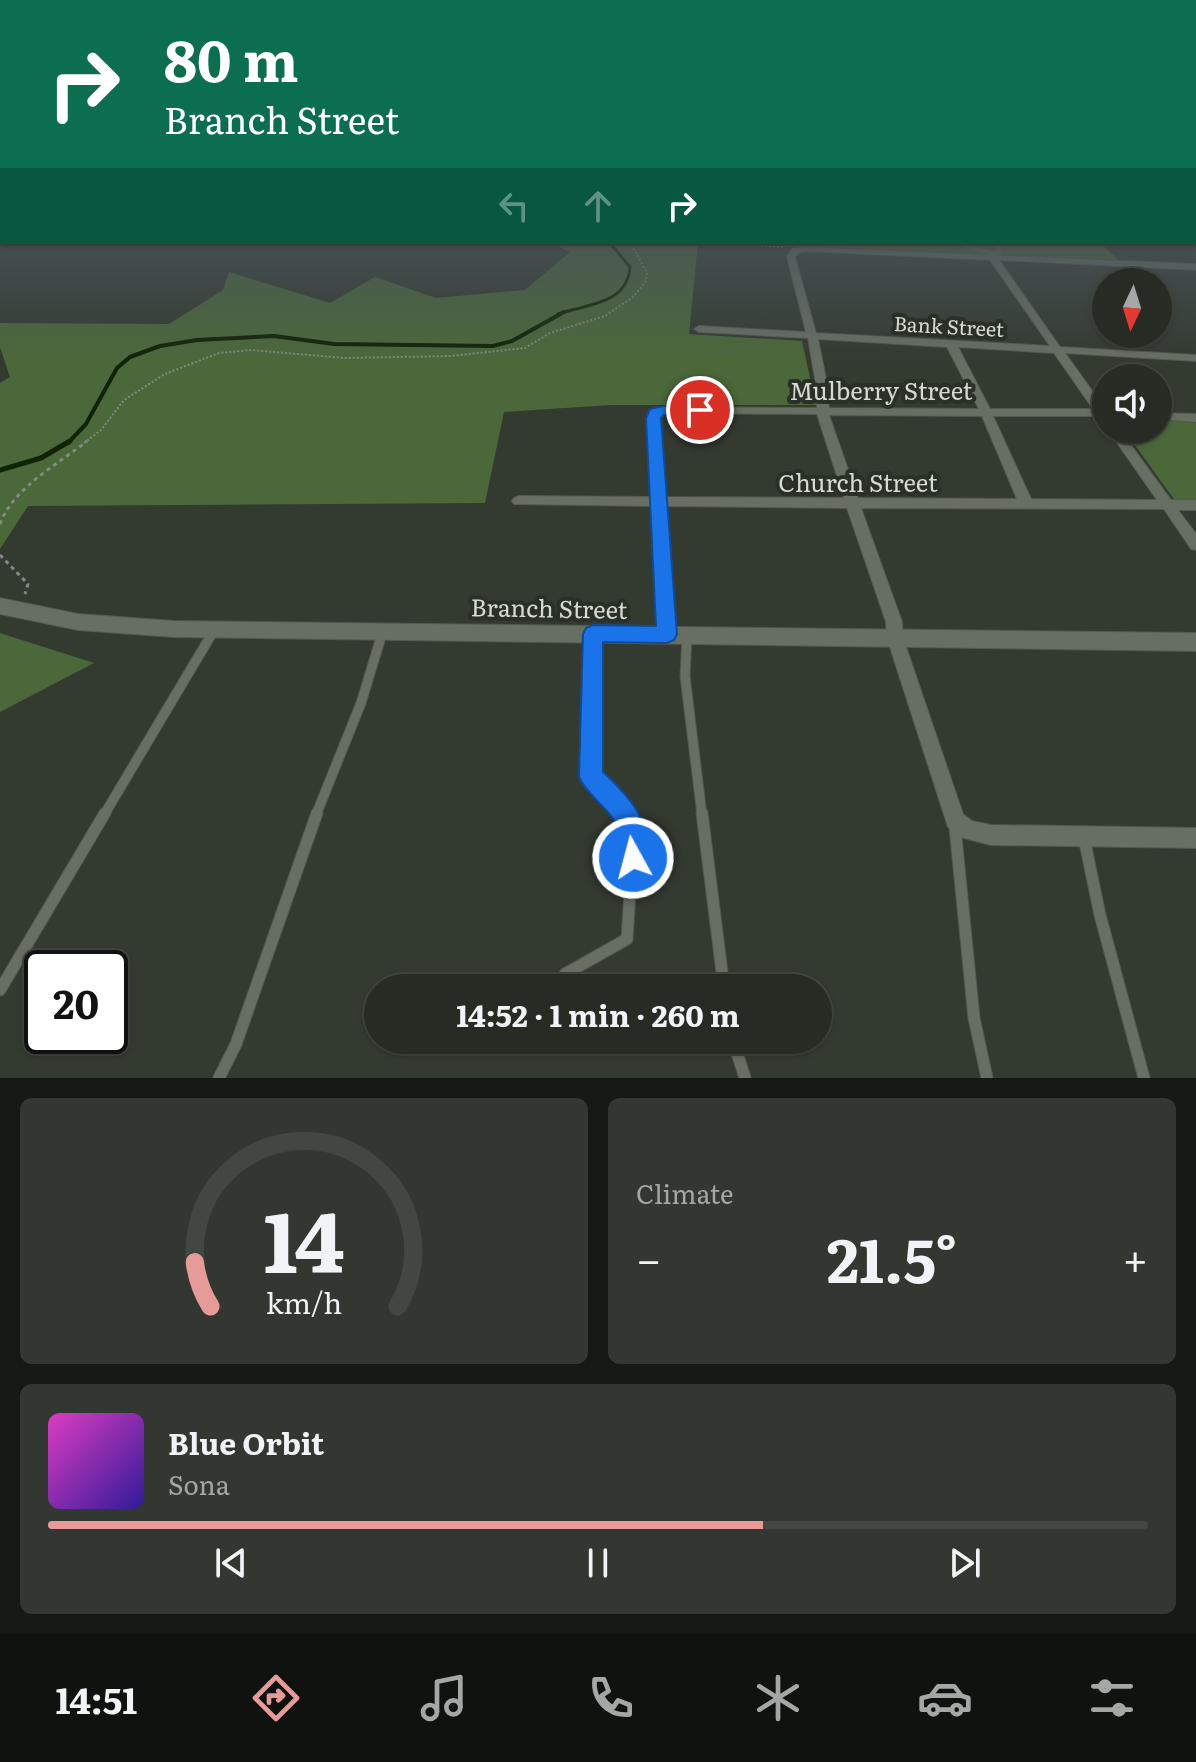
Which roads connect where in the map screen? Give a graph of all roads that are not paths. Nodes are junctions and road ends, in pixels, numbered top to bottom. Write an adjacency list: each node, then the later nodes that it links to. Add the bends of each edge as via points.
1 (792, 261): 6 (street)
2 (997, 261): 8 (street)
3 (1091, 261): 4 (street)
4 (1196, 267)
5 (699, 329): 6 (street, Bank Street)
6 (811, 335): 7 (street, Bank Street); 11 (street)
7 (951, 344): 8 (street, Bank Street); 12 (street)
8 (1057, 350): 9 (street, Bank Street); 10 (street)
9 (1196, 358)
10 (1092, 397)
11 (823, 411): 12 (street, Mulberry Street); 18 (street, Mulberry Street, via 656,412); 19 (street)
12 (986, 412): 13 (street, Mulberry Street); 20 (street)
13 (1092, 415)
14 (1172, 417): 15 (street)
15 (1196, 418)
16 (1124, 444): 21 (street)
17 (519, 501): 18 (street, Church Street)
18 (656, 502): 19 (street, Church Street); 28 (street)
19 (855, 502): 20 (street, Church Street); 29 (street)
20 (1026, 504): 21 (street, Church Street)
21 (1166, 505): 22 (street, Church Street); 23 (street)
22 (1196, 505)
23 (1196, 545)
24 (6, 608): 25 (street, Branch Street, via 78,622)
25 (214, 630): 26 (street, Branch Street); 36 (lane)
26 (382, 631): 27 (street, Branch Street); 38 (lane, via 361,703)
27 (593, 634): 28 (street, Branch Street); 34 (lane, via 591,777 620,805 634,831 627,939)
28 (677, 634): 29 (street, Branch Street); 35 (lane)
29 (895, 638): 30 (street, Branch Street); 31 (street)
30 (1196, 642)
31 (955, 820): 32 (street, via 967,830 991,835); 40 (lane, via 974,1018)
32 (1083, 836): 33 (street); 41 (lane)
33 (1196, 838)
34 (565, 974)
35 (722, 974)
36 (0, 990)
37 (737, 1054): 39 (lane)
38 (219, 1078)
39 (745, 1078)
40 (987, 1078)
41 (1144, 1078)

